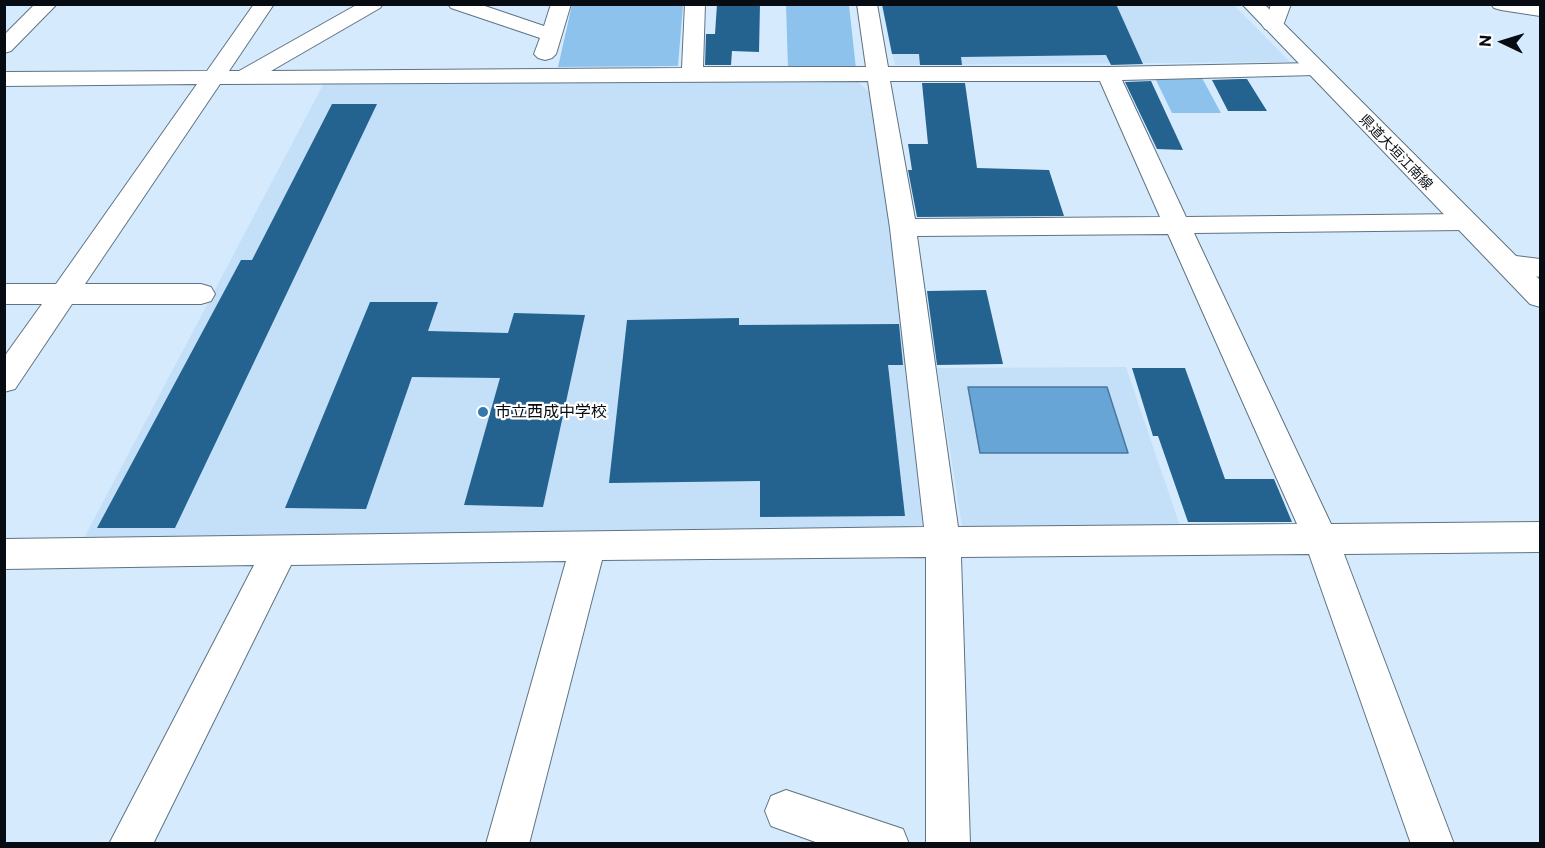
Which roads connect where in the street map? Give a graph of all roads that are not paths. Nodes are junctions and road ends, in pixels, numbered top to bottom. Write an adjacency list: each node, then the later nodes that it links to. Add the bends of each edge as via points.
1 (47, 4): 13 (street)
2 (264, 4): 19 (street)
3 (373, 4): 20 (street)
4 (458, 4): 12 (street)
5 (561, 4): 12 (street)
6 (695, 4): 16 (street)
7 (867, 4): 15 (street)
8 (1252, 4): 11 (main road, 県道大垣江南線)
9 (1501, 4): 10 (street)
10 (1540, 10)
11 (1276, 15): 14 (main road, 県道大垣江南線)
12 (551, 35): 18 (street)
13 (4, 48)
14 (1315, 69): 17 (street); 22 (main road, 県道大垣江南線)
15 (877, 73): 16 (street); 17 (street); 24 (street)
16 (692, 74): 18 (street)
17 (1108, 74): 23 (street)
18 (538, 75): 20 (street)
19 (215, 77): 20 (street); 21 (street); 28 (street)
20 (244, 77)
21 (4, 79)
22 (1464, 222): 23 (street); 25 (main road, 県道大垣江南線)
23 (1179, 226): 24 (street); 33 (street)
24 (903, 228): 34 (street)
25 (1508, 264): 26 (street); 30 (main road, 県道大垣江南線)
26 (1540, 268)
27 (4, 294): 28 (street)
28 (66, 294): 29 (street); 31 (street)
29 (201, 294)
30 (1540, 297)
31 (4, 381)
32 (1540, 537): 33 (street)
33 (1321, 540): 34 (street); 43 (street)
34 (943, 543): 35 (street); 42 (street)
35 (588, 545): 36 (street); 40 (street)
36 (281, 549): 37 (street); 39 (street)
37 (4, 554)
38 (786, 811): 41 (street)
39 (130, 843)
40 (507, 843)
41 (888, 843)
42 (948, 843)
43 (1433, 843)

